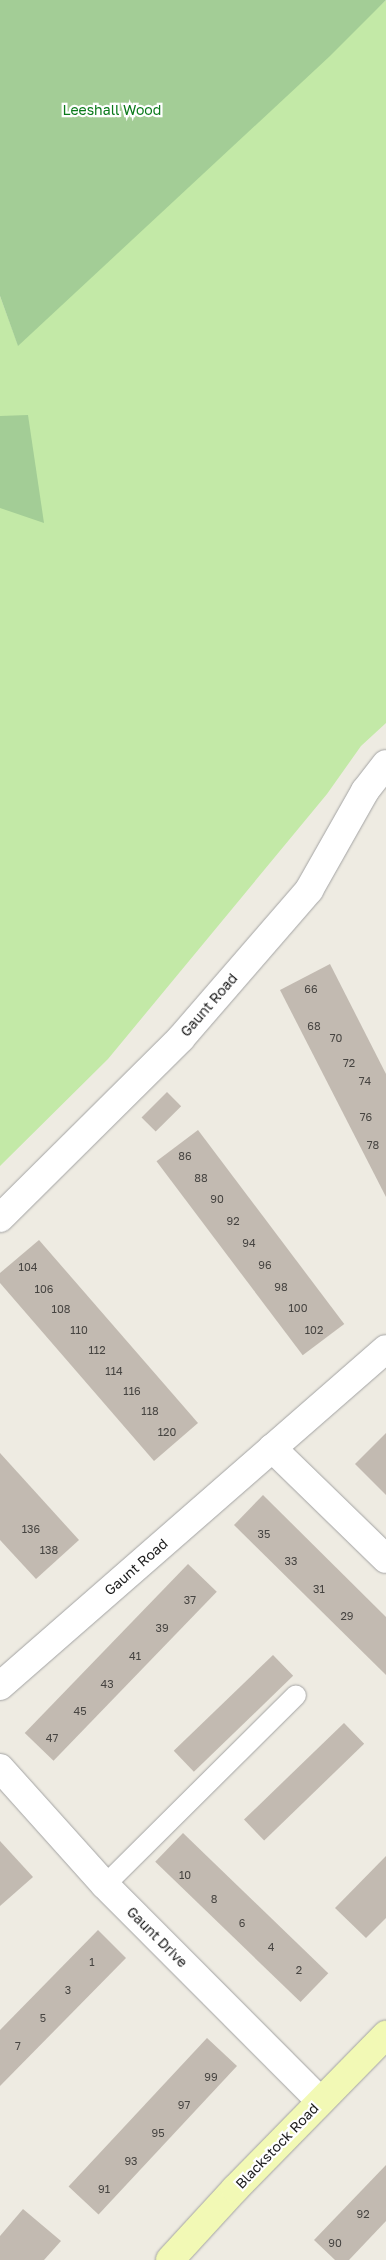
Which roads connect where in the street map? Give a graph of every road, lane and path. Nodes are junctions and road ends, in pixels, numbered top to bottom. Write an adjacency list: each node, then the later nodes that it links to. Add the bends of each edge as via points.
1 (386, 764): 2 (street, Gaunt Road, via 365,791 309,890 180,1038)
2 (0, 1218)
3 (386, 1349): 4 (street, Gaunt Road)
4 (272, 1448): 5 (street); 6 (street, Gaunt Road)
5 (386, 1559)
6 (0, 1686)
7 (296, 1695): 9 (lane)
8 (0, 1768): 9 (street, Gaunt Drive)
9 (105, 1885): 11 (street, Gaunt Drive)
10 (386, 2035): 11 (street, Blackstock Road)
11 (320, 2101): 12 (street, Blackstock Road)
12 (170, 2260)

